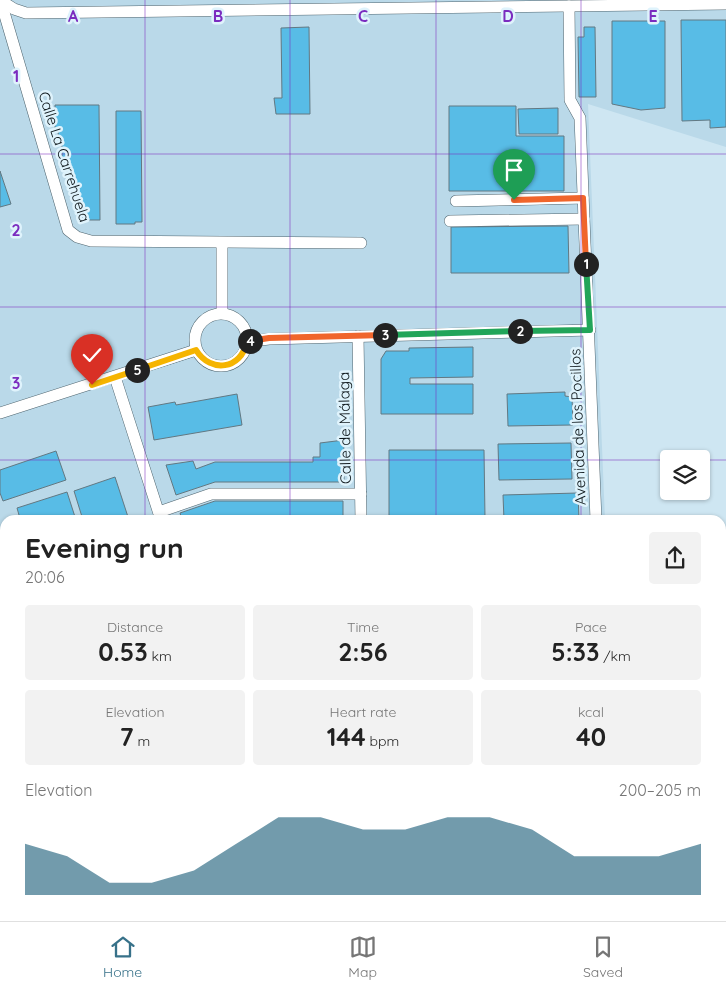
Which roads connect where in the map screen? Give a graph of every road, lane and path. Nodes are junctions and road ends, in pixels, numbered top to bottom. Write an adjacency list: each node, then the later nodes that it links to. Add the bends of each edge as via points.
1 (1, 1): 4 (street, via 26,12); 12 (street, Calle La Carrehuela, via 68,230 91,241)
2 (521, 3): 4 (street); 6 (street)
3 (585, 3): 5 (street); 6 (street)
4 (381, 4)
5 (726, 4)
6 (569, 6): 7 (street, Avenida de los Pocillos, via 570,100 580,118)
7 (583, 198): 8 (street); 9 (street, Avenida de los Pocillos)
8 (456, 201)
9 (584, 219): 10 (street); 14 (street, Avenida de los Pocillos)
10 (450, 221)
11 (361, 243): 12 (street, Calle La Carrehuela)
12 (222, 244): 13 (street)
13 (222, 313): 16 (street, via 238,320 247,333); 17 (street, via 208,316 197,327)
14 (590, 330): 15 (street); 24 (street, Avenida de los Pocillos)
15 (358, 336): 16 (street, via 269,338); 20 (street, Calle de Málaga)
16 (247, 342): 17 (street, via 240,357 225,366 208,363)
17 (196, 350): 18 (street)
18 (115, 377): 19 (street); 21 (street)
19 (0, 413)
20 (361, 494): 22 (street, via 211,494); 23 (street, Calle de Málaga)
21 (160, 515)
22 (162, 515)
23 (361, 515)
24 (596, 515)

